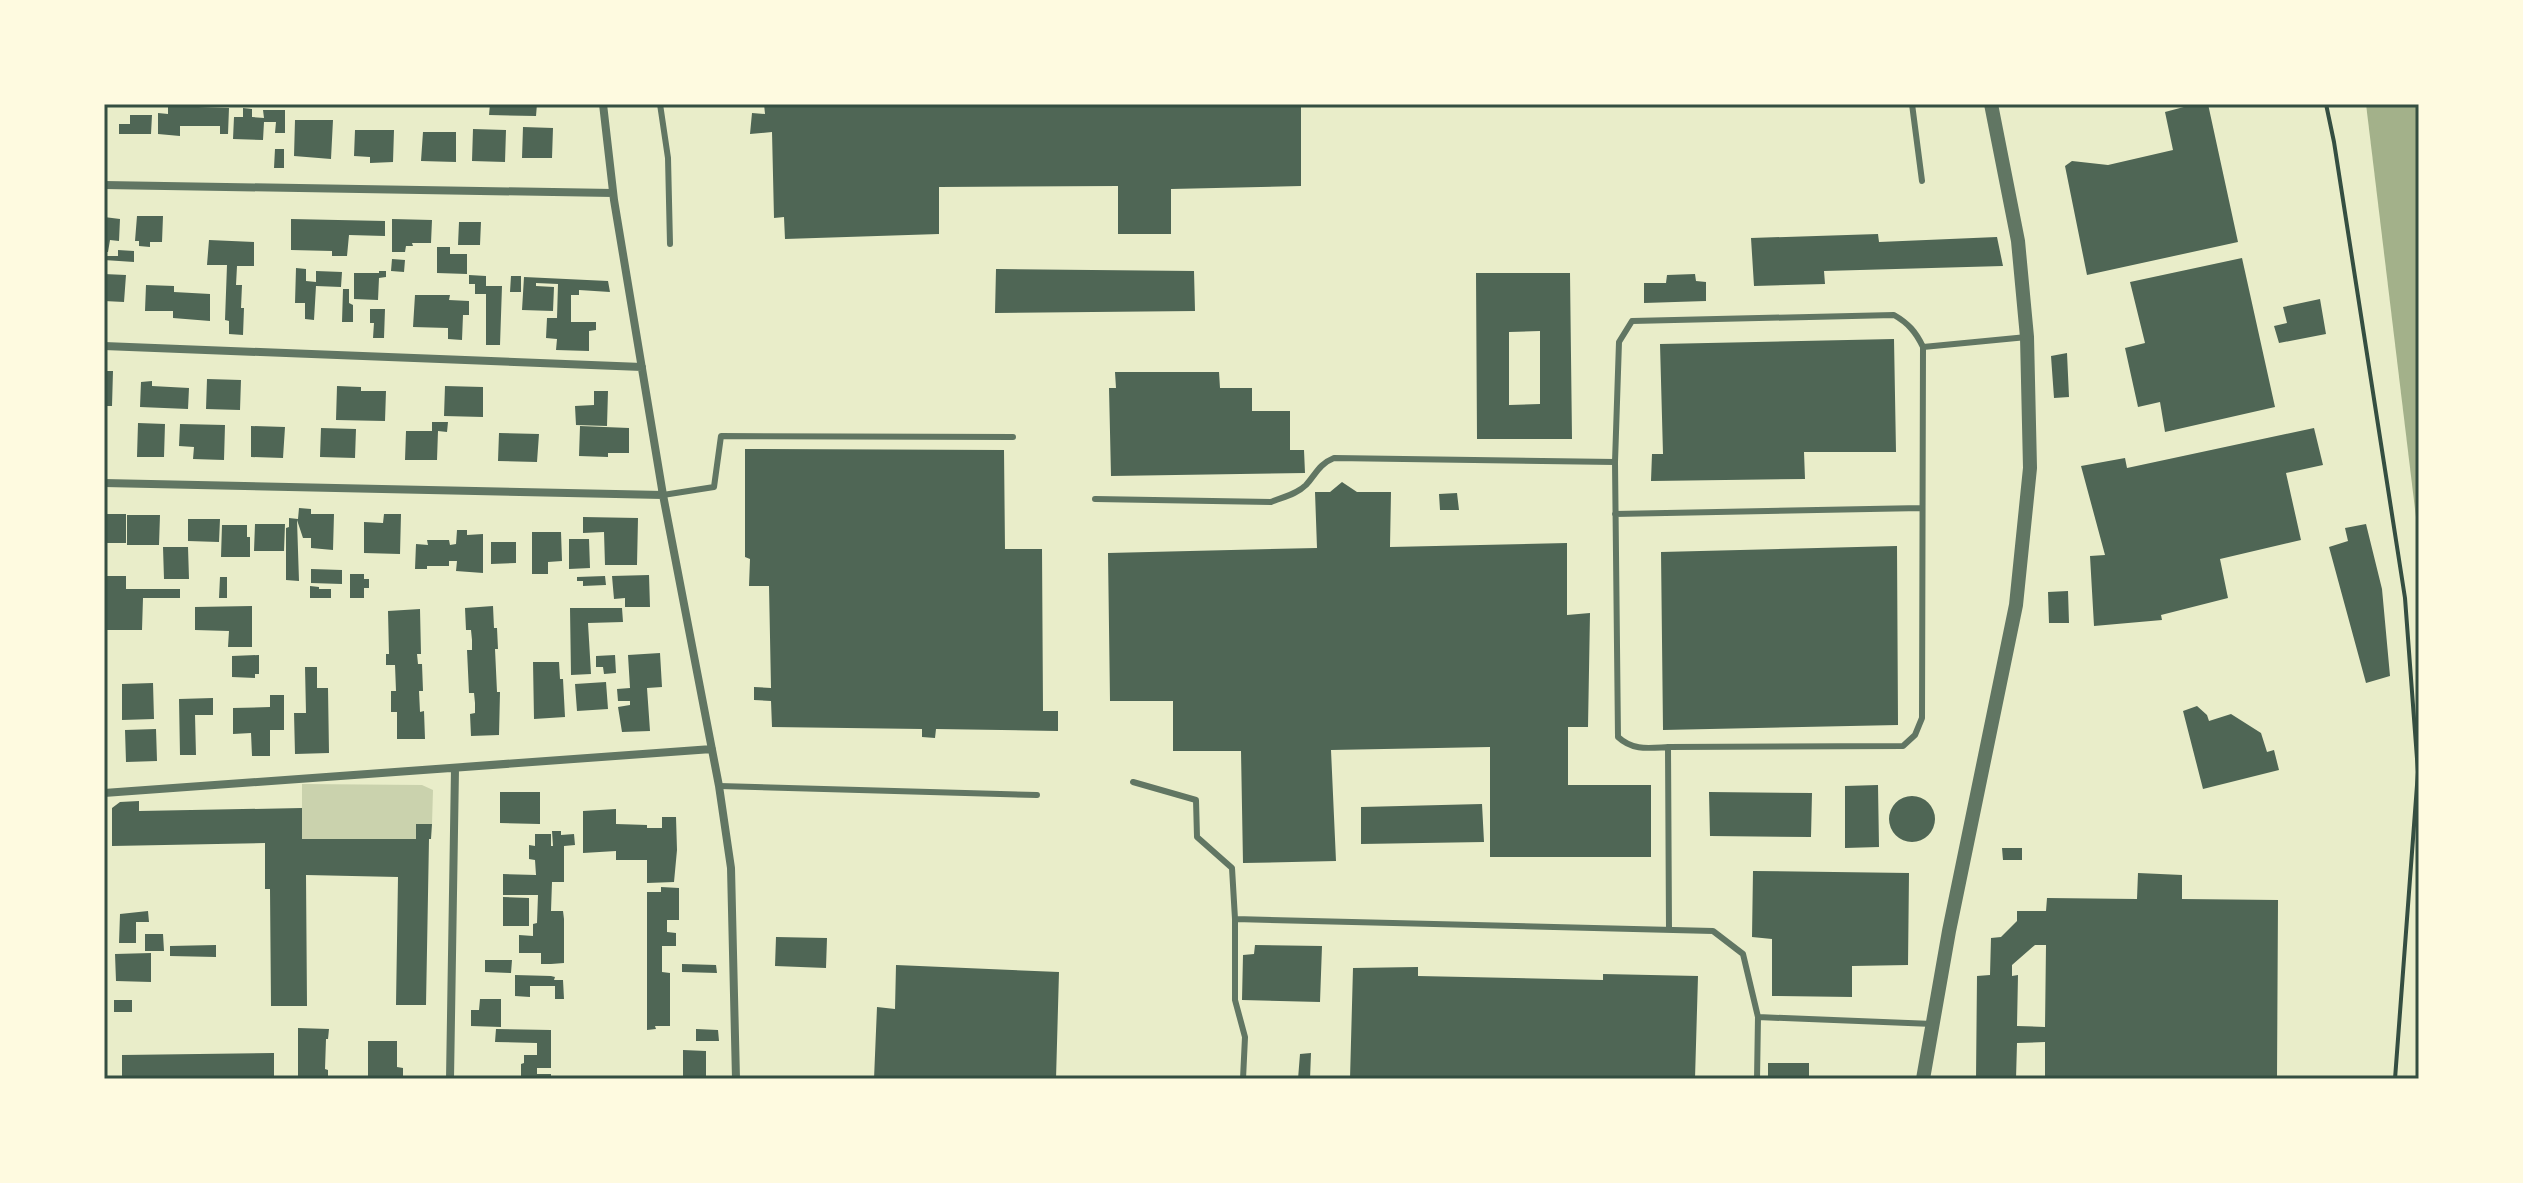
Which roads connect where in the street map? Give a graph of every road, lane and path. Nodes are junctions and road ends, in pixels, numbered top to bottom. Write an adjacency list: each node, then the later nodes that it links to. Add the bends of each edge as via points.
1 (603, 104): 8 (street)
2 (660, 104): 9 (lane, via 668,158)
3 (1912, 104): 6 (lane)
4 (1991, 104): 10 (street, via 2018,241)
5 (2326, 104): 37 (path, via 2405,598 2418,772)
6 (1922, 181)
7 (104, 185): 8 (street)
8 (613, 193): 13 (street)
9 (670, 244)
10 (2027, 337): 12 (lane); 31 (street, via 2030,468 2016,605)
11 (104, 346): 13 (street)
12 (1923, 347): 15 (lane, via 1917,334 1894,315 1632,321 1619,342); 19 (lane)
13 (642, 367): 17 (street)
14 (1013, 437): 17 (lane, via 721,436 714,487)
15 (1615, 462): 18 (lane, via 1334,458 1323,462 1299,491 1271,502); 20 (lane)
16 (104, 483): 17 (street)
17 (663, 495): 22 (street)
18 (1095, 499)
19 (1922, 508): 20 (lane); 21 (lane, via 1922,718 1915,735 1903,746)
20 (1615, 514): 21 (lane, via 1618,737 1635,748)
21 (1668, 747): 29 (lane)
22 (712, 749): 23 (street); 25 (street)
23 (455, 769): 26 (street); 32 (street)
24 (1133, 782): 28 (lane, via 1196,800 1197,837 1232,868)
25 (719, 786): 27 (lane); 33 (street, via 731,868)
26 (104, 793)
27 (1037, 795)
28 (1235, 919): 29 (lane); 34 (lane, via 1235,1000 1245,1037)
29 (1669, 930): 30 (lane, via 1713,931 1743,954)
30 (1758, 1017): 31 (lane); 35 (lane)
31 (1933, 1024): 36 (street)
32 (450, 1079)
33 (736, 1079)
34 (1243, 1079)
35 (1757, 1079)
36 (1923, 1079)
37 (2395, 1079)

